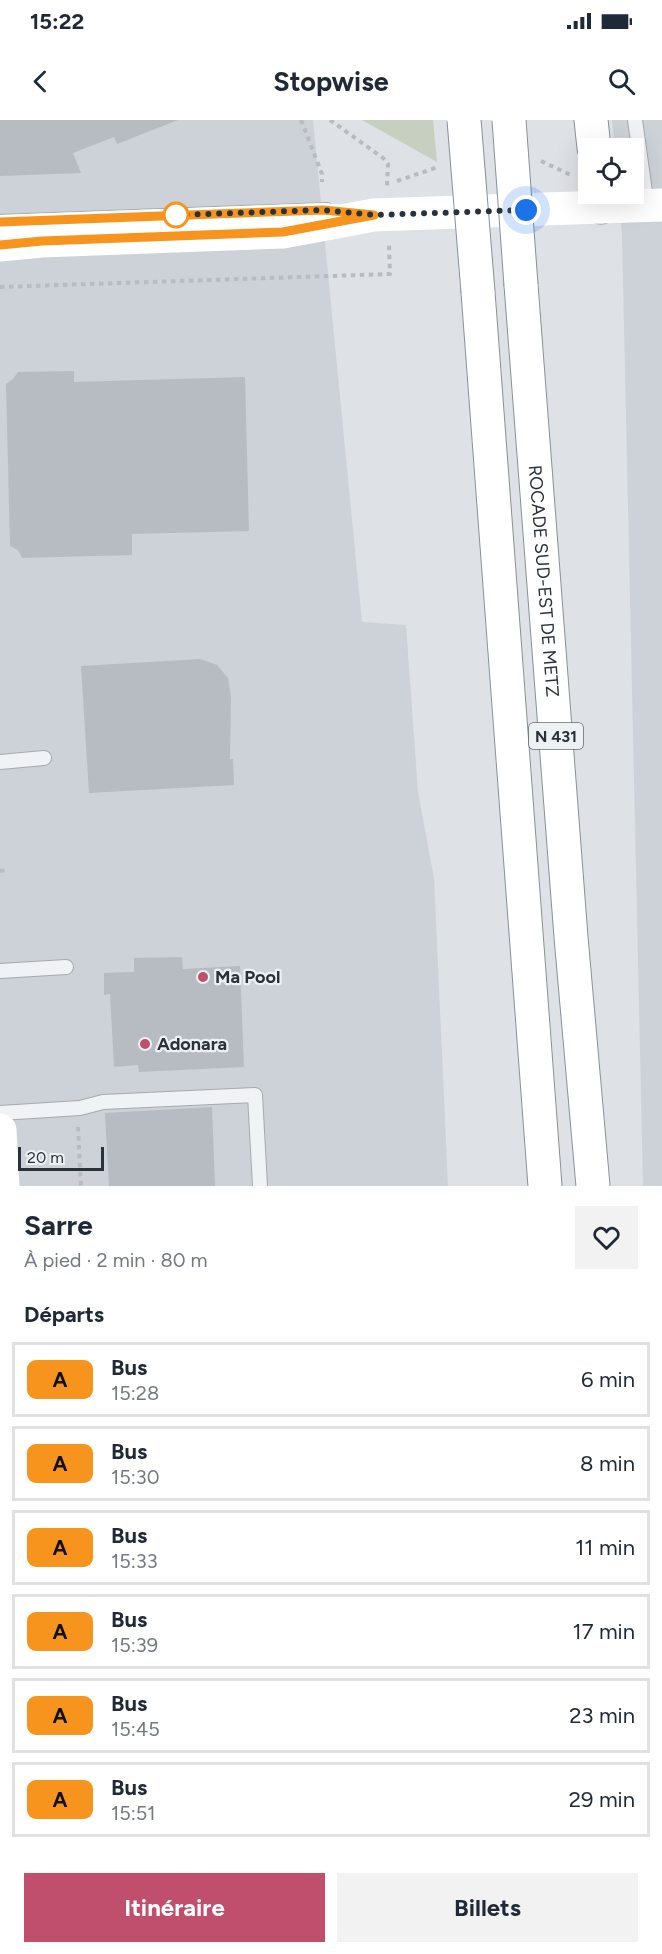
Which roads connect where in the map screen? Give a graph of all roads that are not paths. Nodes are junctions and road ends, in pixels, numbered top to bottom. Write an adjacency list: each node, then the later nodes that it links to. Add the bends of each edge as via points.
1 (464, 120): 19 (main road, N 431, bridge)
2 (509, 120): 20 (main road, ROCADE SUD-EST DE METZ / N 431, bridge)
3 (591, 120): 5 (main road)
4 (635, 120): 7 (lane)
5 (593, 138)
6 (578, 202): 8 (main road)
7 (654, 205)
8 (381, 215): 9 (lane, via 323,210); 10 (main road, via 283,232)
9 (0, 222)
10 (0, 245)
11 (44, 758): 12 (lane)
12 (0, 762)
13 (66, 967): 14 (lane)
14 (0, 971)
15 (0, 1113): 18 (lane, via 77,1108 103,1102 255,1095)
16 (0, 1130): 17 (main road)
17 (2, 1182)
18 (260, 1186)
19 (545, 1186)
20 (593, 1186)

